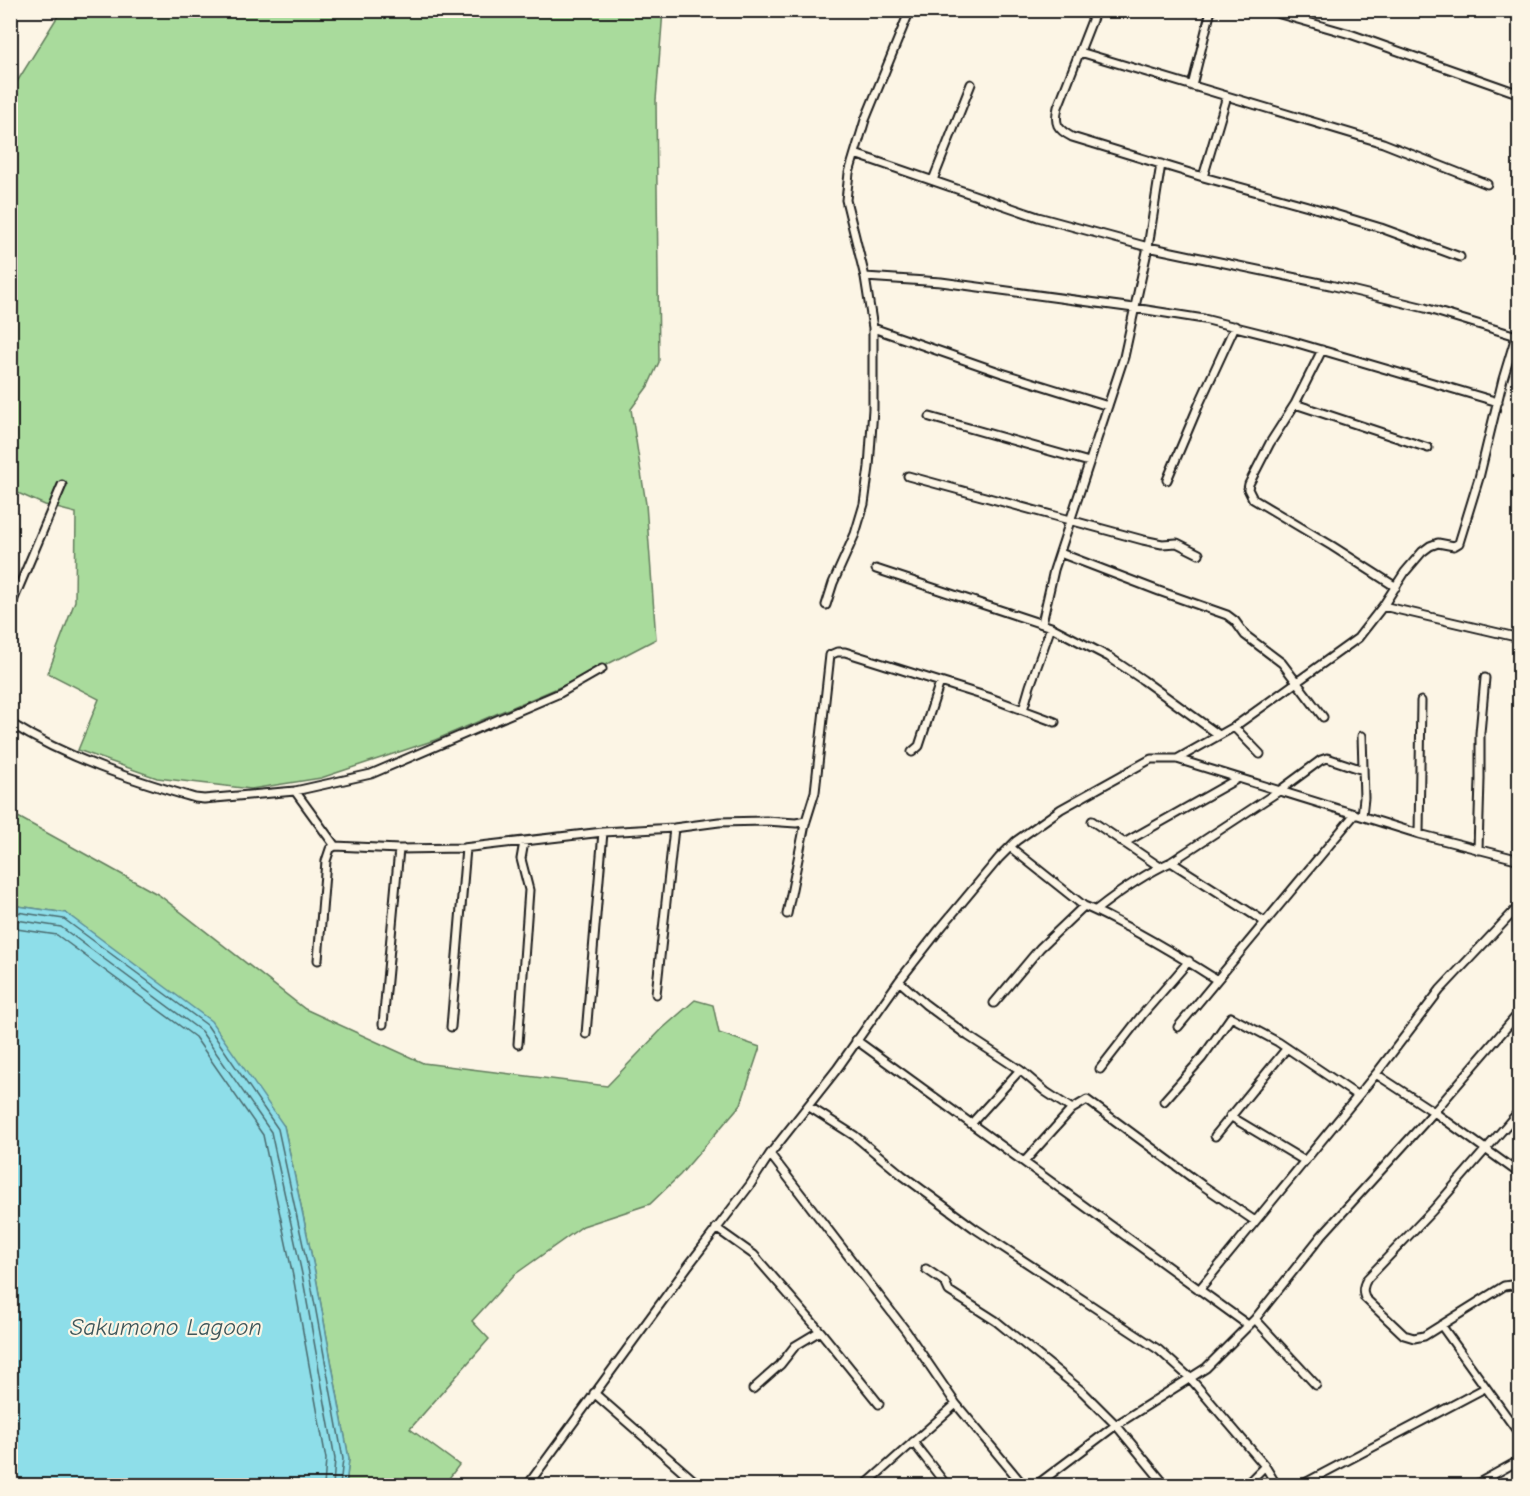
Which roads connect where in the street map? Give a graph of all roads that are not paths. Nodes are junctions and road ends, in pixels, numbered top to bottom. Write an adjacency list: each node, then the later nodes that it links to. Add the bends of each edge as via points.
1 (910, 10): 10 (street, via 864,120)
2 (1096, 10): 5 (street)
3 (1211, 10): 7 (street)
4 (1266, 10): 8 (street, via 1350,34)
5 (1080, 52): 7 (street); 11 (street, via 1055,117 1059,128 1072,137)
6 (970, 84): 13 (street)
7 (1192, 86): 9 (street)
8 (1520, 94)
9 (1227, 96): 12 (street); 14 (street, via 1383,143)
10 (855, 154): 13 (street); 17 (street, via 846,200)
11 (1161, 164): 12 (street); 15 (street)
12 (1203, 177): 16 (street, via 1371,225)
13 (933, 180): 15 (street, via 1038,217)
14 (1487, 184)
15 (1148, 247): 18 (street); 21 (street, via 1330,285)
16 (1460, 257)
17 (865, 277): 18 (street, via 941,282); 20 (street)
18 (1134, 308): 19 (street); 25 (street)
19 (1235, 326): 22 (street); 30 (street)
20 (873, 328): 25 (street); 37 (street, via 873,410 864,504)
21 (1518, 336): 23 (street)
22 (1322, 350): 23 (street); 24 (street)
23 (1498, 402): 36 (street, via 1460,541 1454,546 1430,546)
24 (1296, 404): 27 (street); 36 (street, via 1249,484 1250,494)
25 (1108, 406): 28 (street)
26 (930, 417): 28 (street)
27 (1428, 448)
28 (1089, 462): 32 (street)
29 (908, 476): 32 (street)
30 (1167, 480)
31 (62, 485): 39 (street)
32 (1071, 520): 33 (street); 34 (street, via 1162,544 1177,543)
33 (1060, 553): 40 (street); 46 (street, via 1227,615 1245,635 1282,663)
34 (1199, 554)
35 (876, 569): 40 (street)
36 (1396, 587): 38 (street)
37 (826, 605)
38 (1383, 606): 42 (street); 46 (street, via 1358,638)
39 (10, 608)
40 (1042, 623): 41 (street)
41 (1051, 627): 48 (street); 53 (street, via 1108,657)
42 (1520, 638)
43 (602, 669): 61 (street, via 560,693 371,774)
44 (1485, 678): 74 (street)
45 (940, 682): 48 (street); 55 (street, via 919,746); 64 (street, via 845,652 830,655 815,792)
46 (1297, 682): 49 (street); 52 (street)
47 (1421, 701): 67 (street)
48 (1023, 710): 50 (street)
49 (1323, 717)
50 (1055, 722)
51 (10, 723): 61 (street, via 65,753 128,778 195,798)
52 (1234, 727): 53 (street); 56 (street)
53 (1219, 735): 57 (street)
54 (1362, 736): 58 (street)
55 (912, 752)
56 (1260, 754)
57 (1177, 759): 59 (street); 71 (street, via 1151,759 1061,809)
58 (1363, 770): 60 (street, via 1327,758); 62 (street)
59 (1237, 779): 60 (street); 69 (street)
60 (1279, 790): 62 (street); 76 (street)
61 (295, 791): 70 (street)
62 (1359, 815): 67 (street); 82 (street)
63 (1092, 820): 69 (street)
64 (806, 821): 65 (street, via 720,822); 81 (street)
65 (674, 828): 66 (street); 87 (street)
66 (603, 832): 68 (street); 93 (street)
67 (1419, 834): 74 (street)
68 (524, 842): 72 (street); 95 (street, via 521,859 529,890)
69 (1124, 843): 77 (street)
70 (335, 846): 73 (street); 83 (street, via 326,861)
71 (1010, 847): 79 (street); 86 (street)
72 (466, 848): 73 (street); 91 (street)
73 (399, 849): 90 (street)
74 (1478, 850): 75 (street)
75 (1520, 860)
76 (1171, 862): 77 (street); 82 (street)
77 (1160, 867): 80 (street)
78 (1520, 905): 99 (street, via 1440,990)
79 (1084, 906): 80 (street); 88 (street, via 1040,948)
80 (1096, 910): 84 (street)
81 (787, 914)
82 (1265, 922): 85 (street)
83 (318, 960)
84 (1189, 962): 85 (street); 97 (street)
85 (1216, 980): 92 (street)
86 (899, 981): 94 (street); 98 (street, via 925,1004)
87 (656, 994)
88 (994, 1003)
89 (1518, 1014): 105 (street)
90 (383, 1024)
91 (452, 1027)
92 (1178, 1027)
93 (586, 1034)
94 (856, 1040): 102 (street); 107 (street)
95 (518, 1044)
96 (1287, 1048): 100 (street); 101 (street, via 1231,1017); 106 (street)
97 (1100, 1069)
98 (1020, 1070): 103 (street); 107 (street)
99 (1376, 1074): 100 (street); 105 (street)
100 (1358, 1095): 111 (street)
101 (1164, 1101)
102 (808, 1106): 110 (street); 123 (street, via 855,1136 974,1228 1159,1350)
103 (1072, 1109): 112 (street); 114 (street, via 1087,1100)
104 (1520, 1110): 109 (street)
105 (1434, 1113): 109 (street); 119 (street, via 1322,1235)
106 (1230, 1116): 108 (street); 111 (street)
107 (971, 1124): 112 (street)
108 (1215, 1136)
109 (1485, 1149): 113 (street); 121 (street, via 1364,1284 1365,1298 1404,1335 1424,1336)
110 (770, 1154): 115 (street); 129 (street, via 906,1331)
111 (1305, 1161): 114 (street)
112 (1024, 1162): 118 (street)
113 (1520, 1174)
114 (1255, 1221): 118 (street)
115 (716, 1228): 122 (street, via 754,1255); 127 (street)
116 (926, 1269): 130 (street, via 945,1282 949,1291 996,1321 1083,1392)
117 (1520, 1287): 121 (street, via 1504,1286)
118 (1199, 1290): 120 (street)
119 (1255, 1319): 120 (street); 124 (street)
120 (1248, 1325): 123 (street, via 1206,1368)
121 (1441, 1325): 125 (street)
122 (820, 1331): 126 (street, via 795,1346); 128 (street)
123 (1190, 1378): 130 (street); 134 (street)
124 (1316, 1385)
125 (1485, 1388): 131 (street); 144 (street)
126 (753, 1389)
127 (594, 1393): 135 (street); 136 (street)
128 (879, 1404)
129 (956, 1404): 132 (street); 139 (street)
130 (1116, 1425): 140 (street); 141 (street)
131 (1520, 1435)
132 (913, 1442): 137 (street); 138 (street)
133 (1520, 1460): 145 (street)
134 (1265, 1466): 142 (street); 143 (street)
135 (527, 1485)
136 (700, 1485)
137 (864, 1485)
138 (947, 1485)
139 (1024, 1485)
140 (1035, 1485)
141 (1166, 1485)
142 (1245, 1485)
143 (1277, 1485)
144 (1299, 1485)
145 (1473, 1485)

